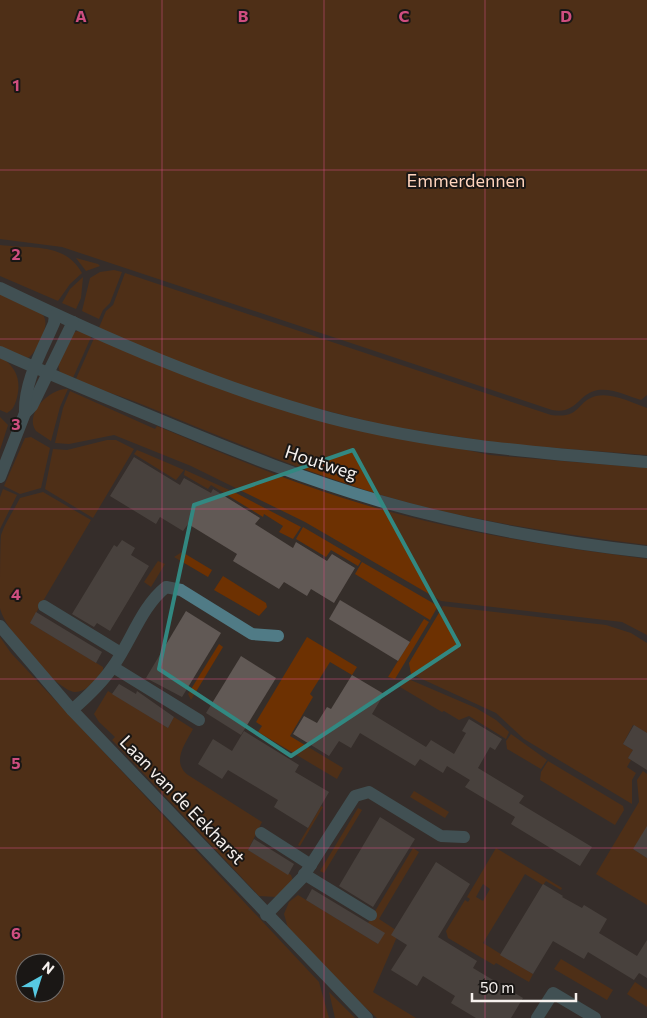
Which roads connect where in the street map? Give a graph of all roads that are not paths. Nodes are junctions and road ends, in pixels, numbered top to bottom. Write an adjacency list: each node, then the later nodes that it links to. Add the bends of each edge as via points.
1 (0, 288): 2 (street)
2 (55, 315): 3 (street); 5 (street)
3 (73, 322): 6 (street); 8 (street, via 196,375 256,397 331,418 466,444)
4 (0, 352): 5 (street, Houtweg)
5 (34, 368): 6 (street, Houtweg); 7 (street, via 24,402)
6 (48, 374): 7 (street); 10 (street, Houtweg, via 255,460 372,499 536,536)
7 (25, 413): 9 (street)
8 (647, 462)
9 (0, 474)
10 (647, 552)
11 (44, 606): 14 (street)
12 (0, 626): 16 (street, Laan van de Eekharst)
13 (278, 636): 14 (street, via 252,634 181,590 166,587 155,596)
14 (121, 653): 15 (street)
15 (113, 667): 16 (street, via 96,689); 17 (street)
16 (72, 710): 22 (street, Laan van de Eekharst)
17 (199, 720)
18 (261, 833): 20 (street)
19 (464, 837): 20 (street, via 441,836 369,792 355,796)
20 (308, 870): 21 (street); 22 (street)
21 (371, 914)
22 (266, 915): 23 (street, Laan van de Eekharst)
23 (367, 1018)
24 (537, 1018): 25 (street, via 553,993)
25 (595, 1018)

